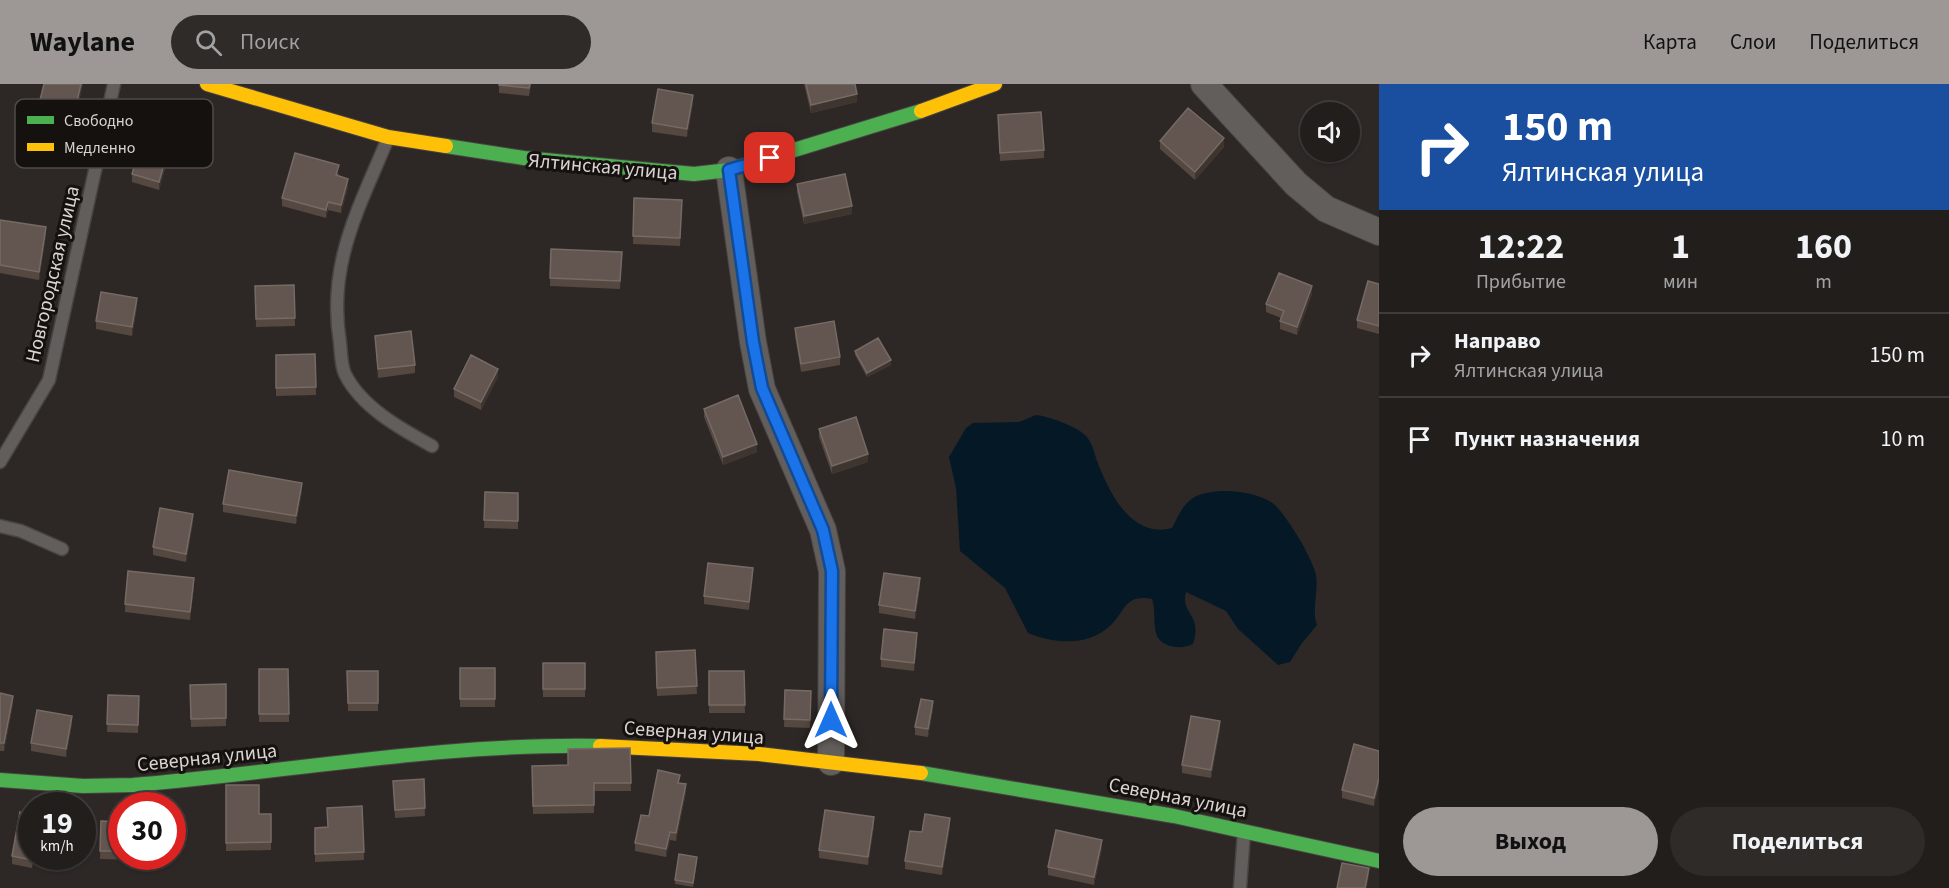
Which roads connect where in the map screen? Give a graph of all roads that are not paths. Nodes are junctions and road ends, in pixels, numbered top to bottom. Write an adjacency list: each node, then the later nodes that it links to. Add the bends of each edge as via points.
1 (114, 84): 5 (lane, Новгородская улица)
2 (207, 84): 6 (street, Ялтинская улица)
3 (995, 84): 8 (street, Ялтинская улица, via 891,122)
4 (1204, 84): 9 (street, via 1296,184 1326,209)
5 (111, 99)
6 (388, 137): 8 (street, Ялтинская улица, via 570,163 694,174); 10 (lane, via 346,241 338,274 335,315 344,373 360,396)
7 (95, 168): 11 (lane, Новгородская улица, via 48,380)
8 (729, 170): 14 (street, via 762,388 823,530 830,560)
9 (1379, 232)
10 (432, 446)
11 (0, 462)
12 (0, 526): 13 (lane)
13 (62, 549)
14 (831, 762): 15 (street, Северная улица, via 719,751 546,745 450,751 134,785); 16 (street, Северная улица, via 1048,791)
15 (0, 780)
16 (1244, 829): 17 (street, Северная улица); 18 (lane)
17 (1378, 857)
18 (1240, 888)

